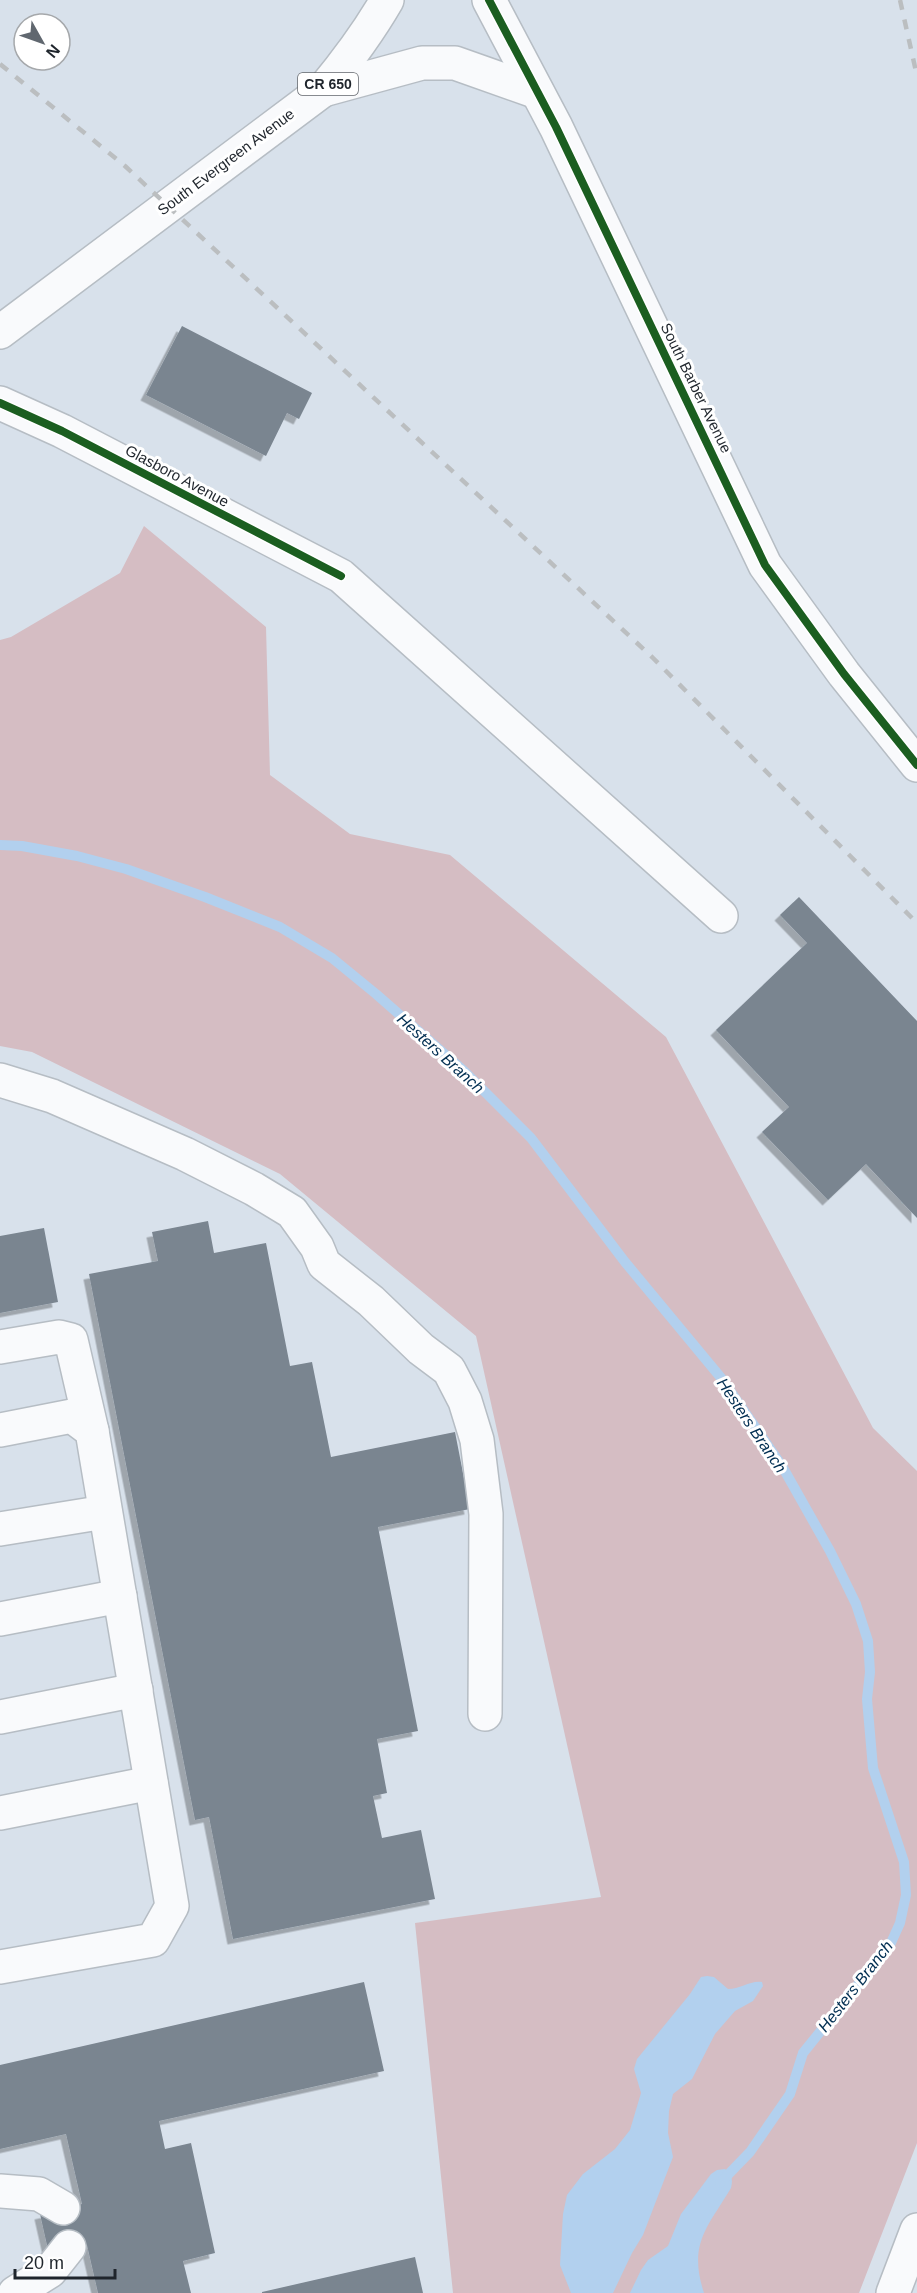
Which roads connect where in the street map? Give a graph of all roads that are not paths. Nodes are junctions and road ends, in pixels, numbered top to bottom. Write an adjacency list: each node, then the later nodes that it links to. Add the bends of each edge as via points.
1 (387, 0): 3 (street, South Evergreen Avenue / CR 650, via 370,30)
2 (489, 0): 4 (street, South Barber Avenue)
3 (323, 90): 4 (street, via 422,63 455,63); 5 (street, South Evergreen Avenue / CR 650)
4 (537, 92): 9 (street, South Barber Avenue, via 765,565 844,674)
5 (41, 302): 6 (street, South Evergreen Avenue / CR 650); 7 (street, South Evergreen Avenue / CR 650)
6 (0, 313)
7 (0, 332)
8 (0, 403): 10 (street, Glasboro Avenue, via 63,431 341,576)
9 (917, 765)
10 (721, 916)
11 (0, 1080): 20 (street, via 52,1096 185,1154 292,1212 324,1264 449,1370 465,1401 477,1440 486,1514)
12 (0, 1347): 14 (street, via 59,1337 71,1340)
13 (0, 1430): 14 (street, via 72,1416)
14 (92, 1431): 15 (street)
15 (105, 1512): 16 (street); 17 (street)
16 (0, 1529)
17 (120, 1596): 18 (street); 19 (street)
18 (0, 1619)
19 (136, 1690): 21 (street); 22 (street)
20 (485, 1714)
21 (0, 1717)
22 (151, 1783): 23 (street); 24 (street, via 172,1906 153,1940)
23 (0, 1813)
24 (0, 1967)
25 (0, 2191): 26 (street, via 39,2194)
26 (63, 2208)
27 (917, 2230): 30 (street)
28 (69, 2247): 29 (street, via 50,2271)
29 (15, 2293)
30 (893, 2293)

